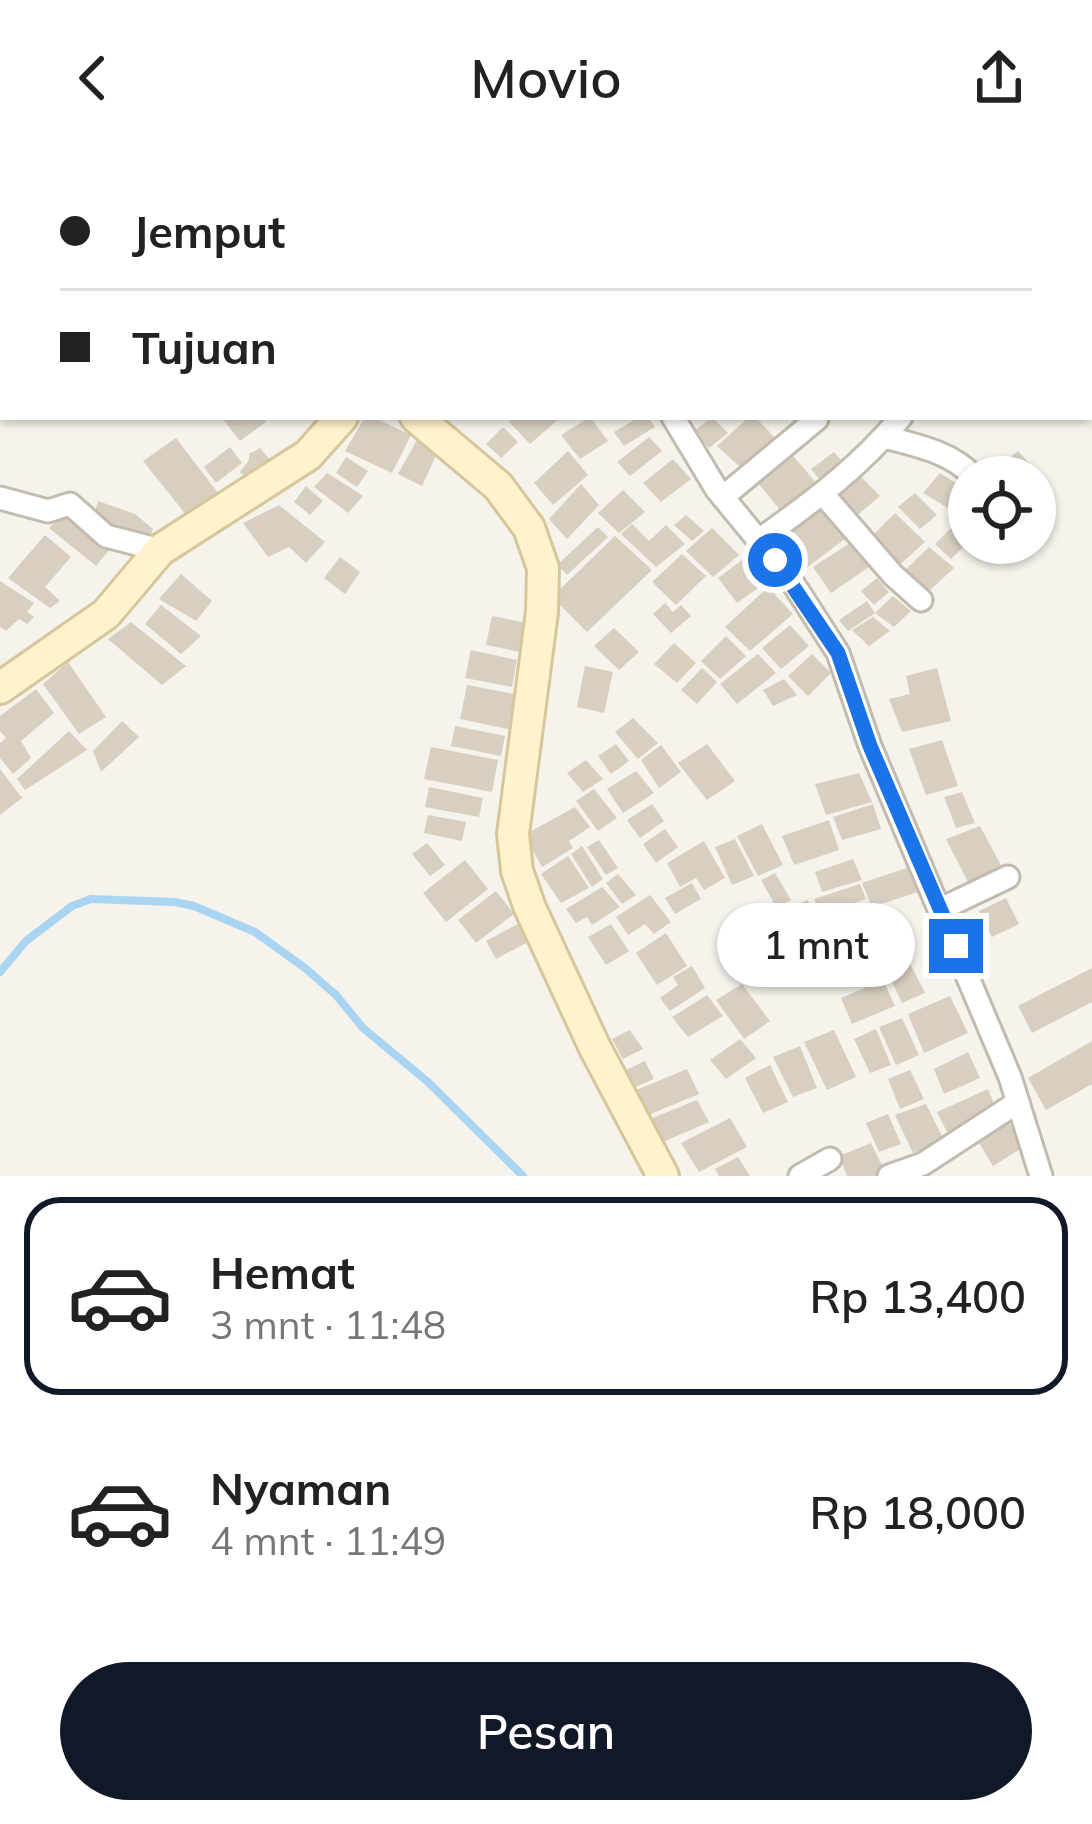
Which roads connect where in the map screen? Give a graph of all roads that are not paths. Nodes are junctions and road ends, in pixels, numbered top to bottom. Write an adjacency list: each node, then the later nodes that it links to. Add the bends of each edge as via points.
1 (339, 420): 12 (street, via 308,454)
2 (420, 420): 19 (street, via 498,486 529,528 543,568 513,835 517,871 595,1048)
3 (675, 420): 9 (street)
4 (816, 420): 9 (street)
5 (899, 420): 6 (street)
6 (885, 437): 7 (street); 8 (street)
7 (948, 458)
8 (823, 494): 11 (street); 13 (street)
9 (723, 497): 11 (street)
10 (0, 498): 12 (street, via 48,511 70,504 106,536)
11 (759, 540): 16 (street, via 838,653)
12 (160, 550): 14 (street, via 106,614)
13 (921, 600)
14 (0, 688)
15 (1008, 877): 16 (street)
16 (940, 909): 17 (street)
17 (1018, 1102): 21 (street); 22 (street)
18 (830, 1160): 20 (street)
19 (663, 1176)
20 (800, 1176)
21 (889, 1176)
22 (1041, 1176)

